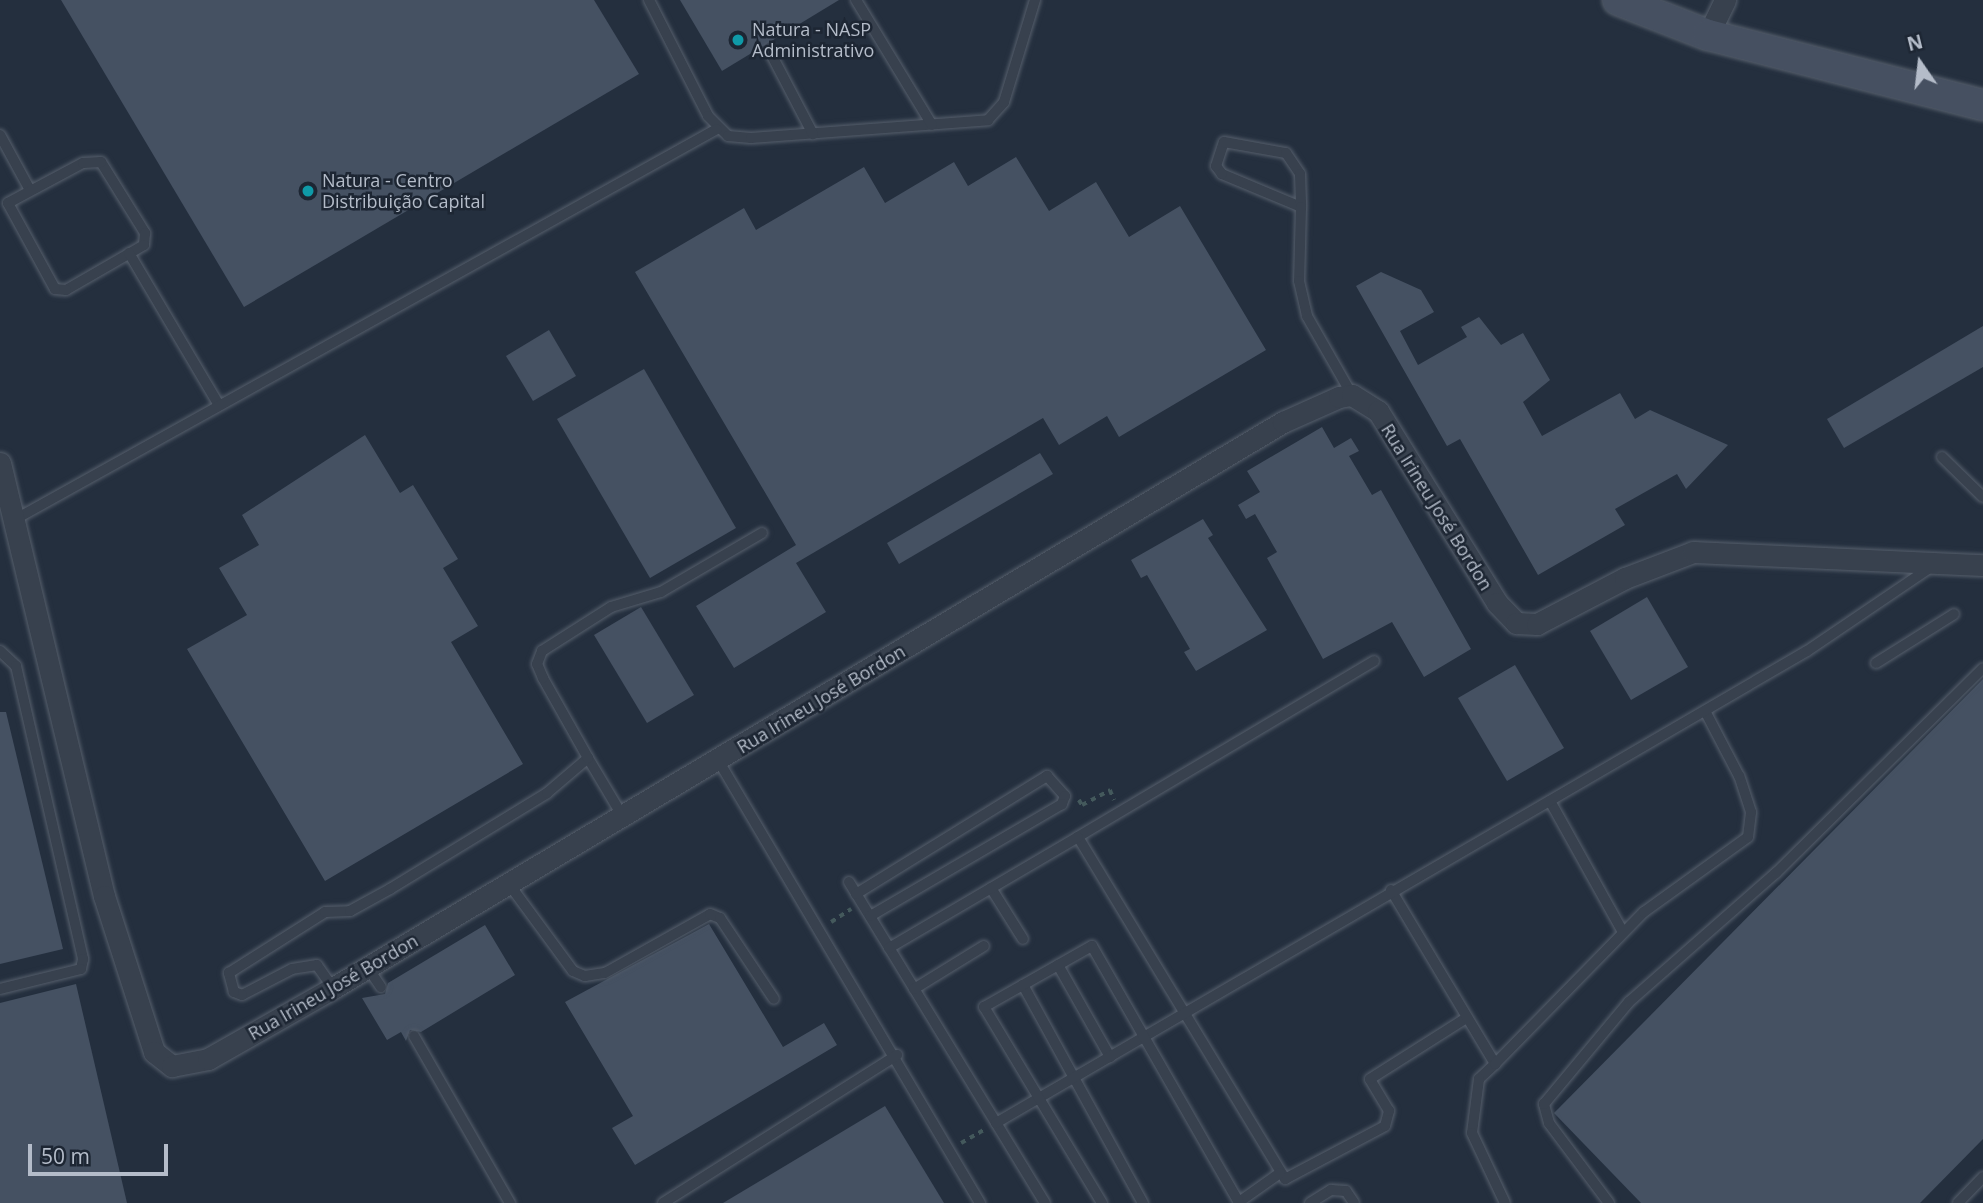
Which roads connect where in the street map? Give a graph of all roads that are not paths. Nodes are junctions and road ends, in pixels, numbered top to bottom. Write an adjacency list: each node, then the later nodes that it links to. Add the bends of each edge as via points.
1 (649, 0): 10 (lane)
2 (856, 0): 9 (lane)
3 (1035, 0): 9 (lane, via 1004,102 979,123)
4 (1618, 0): 6 (street)
5 (1725, 0): 6 (street)
6 (1708, 35): 8 (street)
7 (769, 50): 11 (lane)
8 (1983, 105)
9 (932, 125): 11 (lane)
10 (717, 129): 11 (lane, via 751,138); 17 (lane)
11 (813, 134)
12 (0, 135): 13 (lane)
13 (30, 190): 15 (lane, via 83,163 102,162 145,233 144,245); 15 (lane, via 8,209 55,289 66,290)
14 (1301, 207): 14 (lane, via 1300,174 1286,153 1224,142 1216,166 1222,174); 16 (lane, via 1299,281 1307,316)
15 (129, 253): 17 (lane)
16 (1352, 395): 23 (street, Rua Irineu José Bordon, via 1388,424 1497,603 1516,623 1537,625 1625,578 1693,552); 32 (street, Rua Irineu José Bordon, via 1322,402 1283,422)
17 (219, 405): 21 (lane)
18 (1942, 457): 20 (lane)
19 (0, 463): 21 (street, Rua Irineu José Bordon)
20 (1983, 497)
21 (14, 520): 50 (street, Rua Irineu José Bordon, via 104,896 153,1052 172,1066 208,1059)
22 (762, 533): 31 (lane, via 662,592 611,607 542,650 537,664)
23 (1934, 565): 24 (street, Rua Irineu José Bordon); 30 (lane, via 1870,612)
24 (1983, 565)
25 (1954, 614): 28 (lane)
26 (0, 651): 51 (lane, via 16,666 83,959 81,969)
27 (1374, 660): 35 (lane)
28 (1876, 663)
29 (1983, 668): 76 (lane, via 1776,873 1629,1002 1544,1104 1549,1123)
30 (1705, 711): 33 (lane); 42 (lane, via 1739,776 1752,827 1741,844 1671,890)
31 (588, 758): 34 (lane); 50 (lane, via 547,793 390,889 350,911 325,912 229,973 234,992 242,995 292,969 317,965)
32 (718, 760): 34 (street, Rua Irineu José Bordon); 58 (lane)
33 (1550, 801): 39 (lane); 42 (lane)
34 (623, 817): 37 (street, Rua Irineu José Bordon)
35 (1078, 837): 38 (lane); 54 (lane)
36 (849, 882): 40 (lane)
37 (509, 884): 47 (street, Rua Irineu José Bordon); 53 (lane, via 573,971 585,976 605,973 710,914 720,918)
38 (991, 888): 43 (lane); 45 (lane)
39 (1391, 890): 54 (lane); 55 (lane)
40 (859, 898): 41 (lane); 41 (lane, via 1047,776 1059,787 1062,804)
41 (870, 916): 45 (lane)
42 (1623, 932): 60 (lane)
43 (1023, 939)
44 (984, 946): 52 (lane)
45 (889, 948): 52 (lane)
46 (1058, 965): 48 (lane); 57 (lane, via 1092,946); 59 (lane)
47 (368, 968): 49 (lane); 50 (street, Rua Irineu José Bordon)
48 (1023, 985): 61 (lane); 62 (lane, via 984,1007)
49 (381, 987)
50 (333, 988)
51 (0, 989)
52 (914, 989): 63 (lane)
53 (774, 999)
54 (1185, 1014): 57 (lane); 64 (lane)
55 (1466, 1018): 60 (lane); 64 (lane, via 1370,1079 1389,1111 1385,1126 1297,1178)
56 (414, 1036): 66 (lane)
57 (1142, 1037): 59 (lane); 72 (lane)
58 (897, 1055): 67 (lane); 68 (lane)
59 (1110, 1057): 61 (lane)
60 (1495, 1064): 75 (lane, via 1479,1079 1472,1133)
61 (1074, 1078): 62 (lane); 71 (lane)
62 (1040, 1100): 63 (lane); 70 (lane)
63 (996, 1123): 69 (lane)
64 (1280, 1173): 72 (lane)
65 (1983, 1177): 77 (lane)
66 (510, 1203)
67 (663, 1203)
68 (981, 1203)
69 (1045, 1203)
70 (1102, 1203)
71 (1143, 1203)
72 (1239, 1203)
73 (1310, 1203): 74 (lane, via 1331,1190 1346,1191)
74 (1354, 1203)
75 (1505, 1203)
76 (1609, 1203)
77 (1958, 1203)

